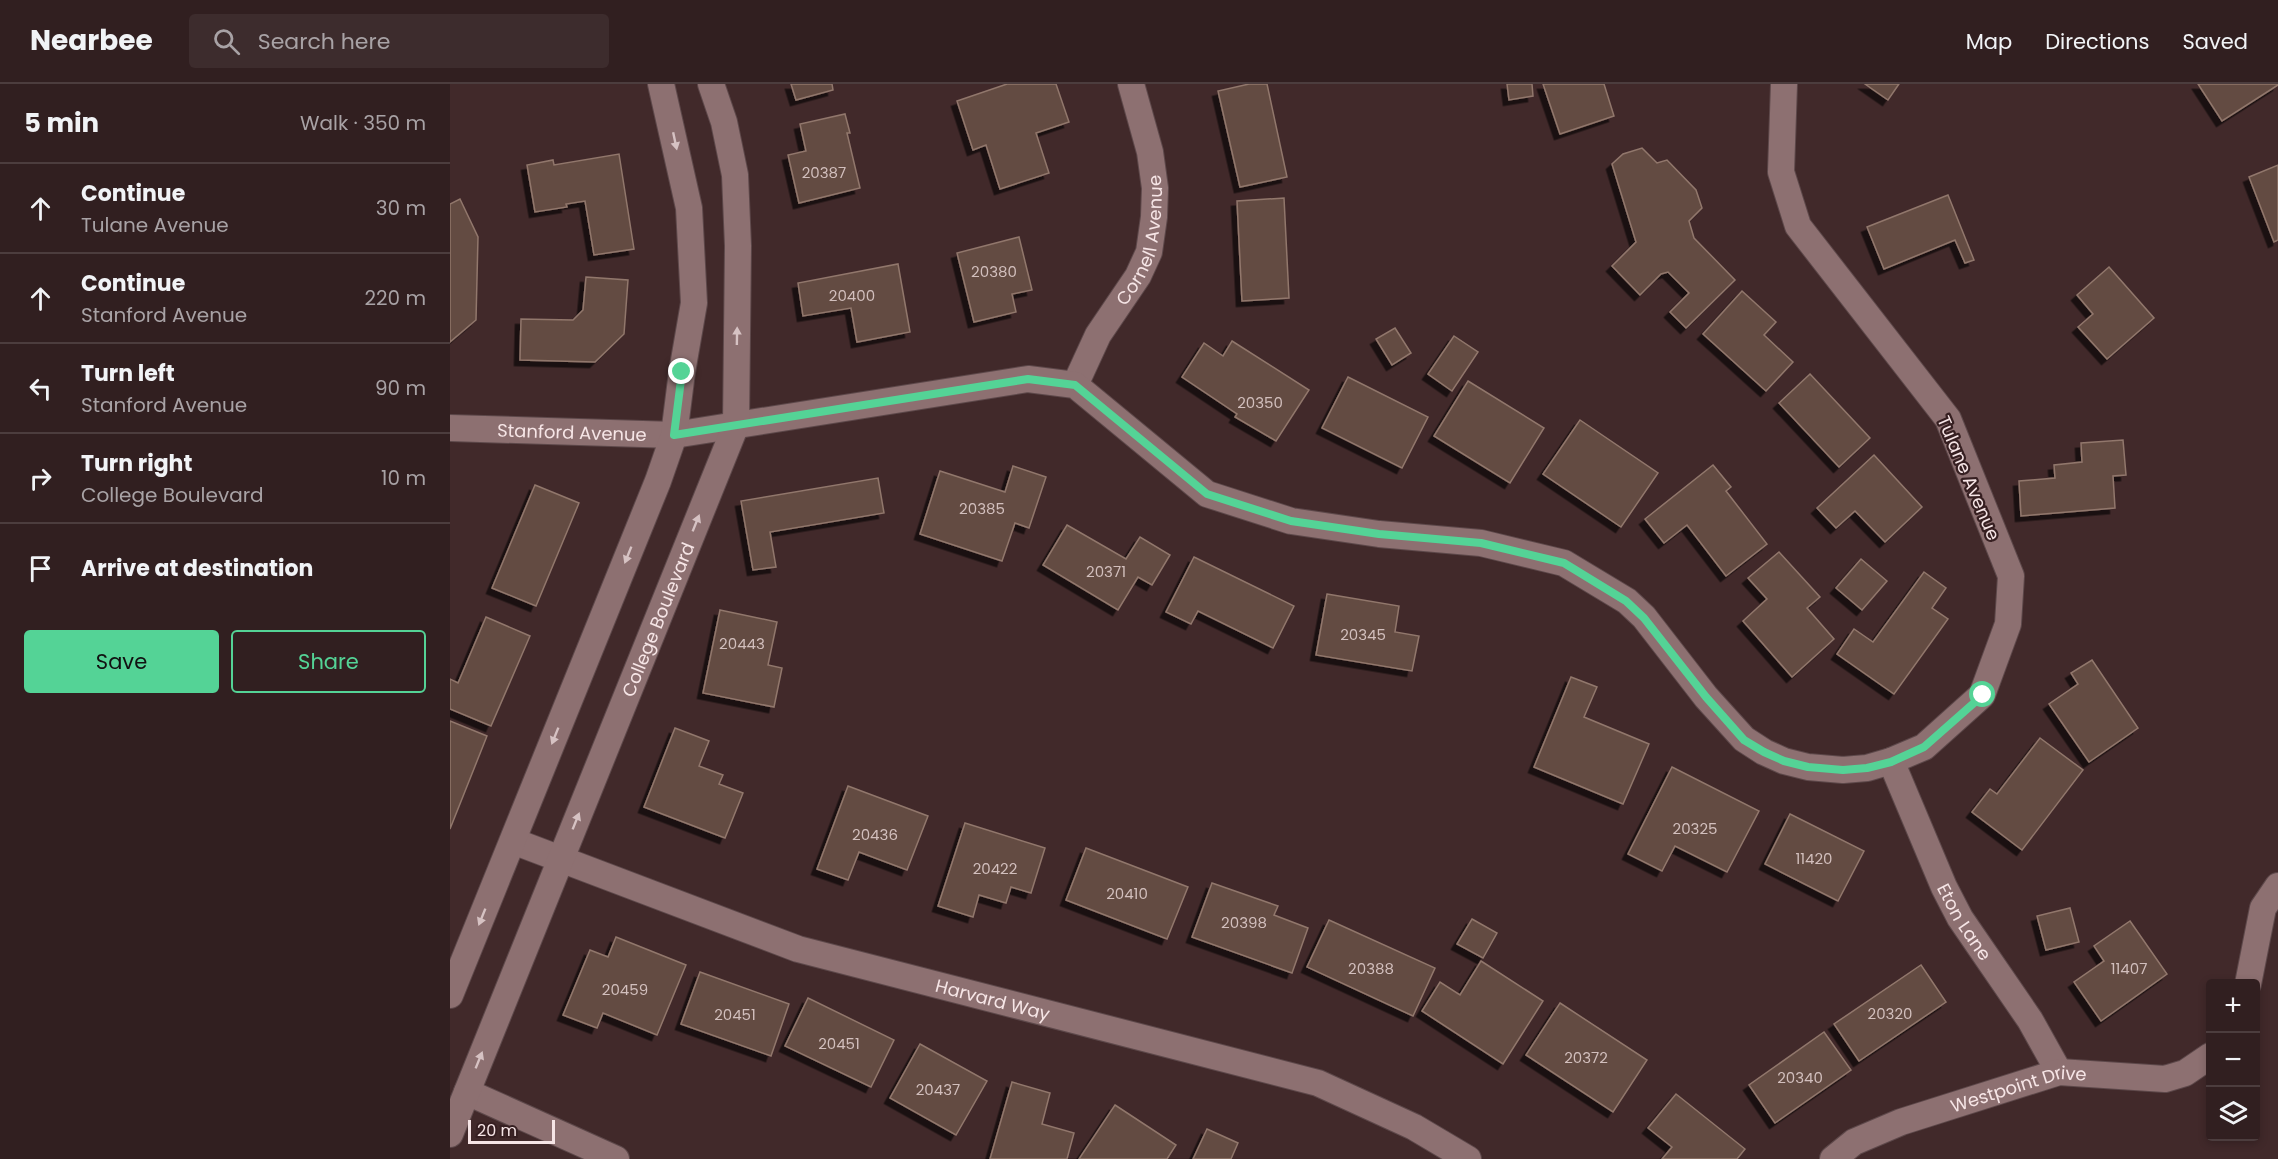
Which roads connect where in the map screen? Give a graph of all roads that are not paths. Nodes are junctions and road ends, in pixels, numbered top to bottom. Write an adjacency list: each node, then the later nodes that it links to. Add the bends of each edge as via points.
1 (661, 84): 8 (street, one-way to 8, via 689,208 694,303)
2 (711, 84): 6 (street, College Boulevard, one-way to 2, via 735,175)
3 (1131, 84): 5 (street, Cornell Avenue, via 1150,152 1155,188 1149,252 1138,276 1098,335)
4 (1784, 84): 9 (street, Tulane Avenue, via 1781,172 1798,226 1947,419 2011,576 2008,624 1983,695 1924,747)
5 (1075, 385): 6 (street, Stanford Avenue, via 1028,379); 9 (street, via 1207,494 1291,521 1481,543 1564,563 1626,601 1650,624 1744,740 1764,752 1808,767 1843,770)
6 (736, 425): 8 (street, Stanford Avenue); 11 (street, College Boulevard, one-way to 6)
7 (450, 428): 8 (street, Stanford Avenue)
8 (674, 435): 10 (street, one-way to 10)
9 (1891, 762): 16 (street, Eton Lane, via 1954,908 2030,1020)
10 (513, 841): 11 (street, Harvard Way); 14 (street, one-way to 14)
11 (561, 858): 17 (street, College Boulevard, one-way to 11); 20 (street, Harvard Way, via 798,948 1318,1083 1414,1127)
12 (2278, 886): 13 (street, via 2263,908)
13 (2249, 979)
14 (450, 995)
15 (2206, 1059): 16 (street, Westpoint Drive, via 2185,1073 2165,1079)
16 (2059, 1072): 21 (street, Westpoint Drive, via 1901,1122 1854,1142)
17 (467, 1092): 18 (street, College Boulevard); 19 (street)
18 (450, 1134)
19 (616, 1159)
20 (1467, 1159)
21 (1833, 1159)

